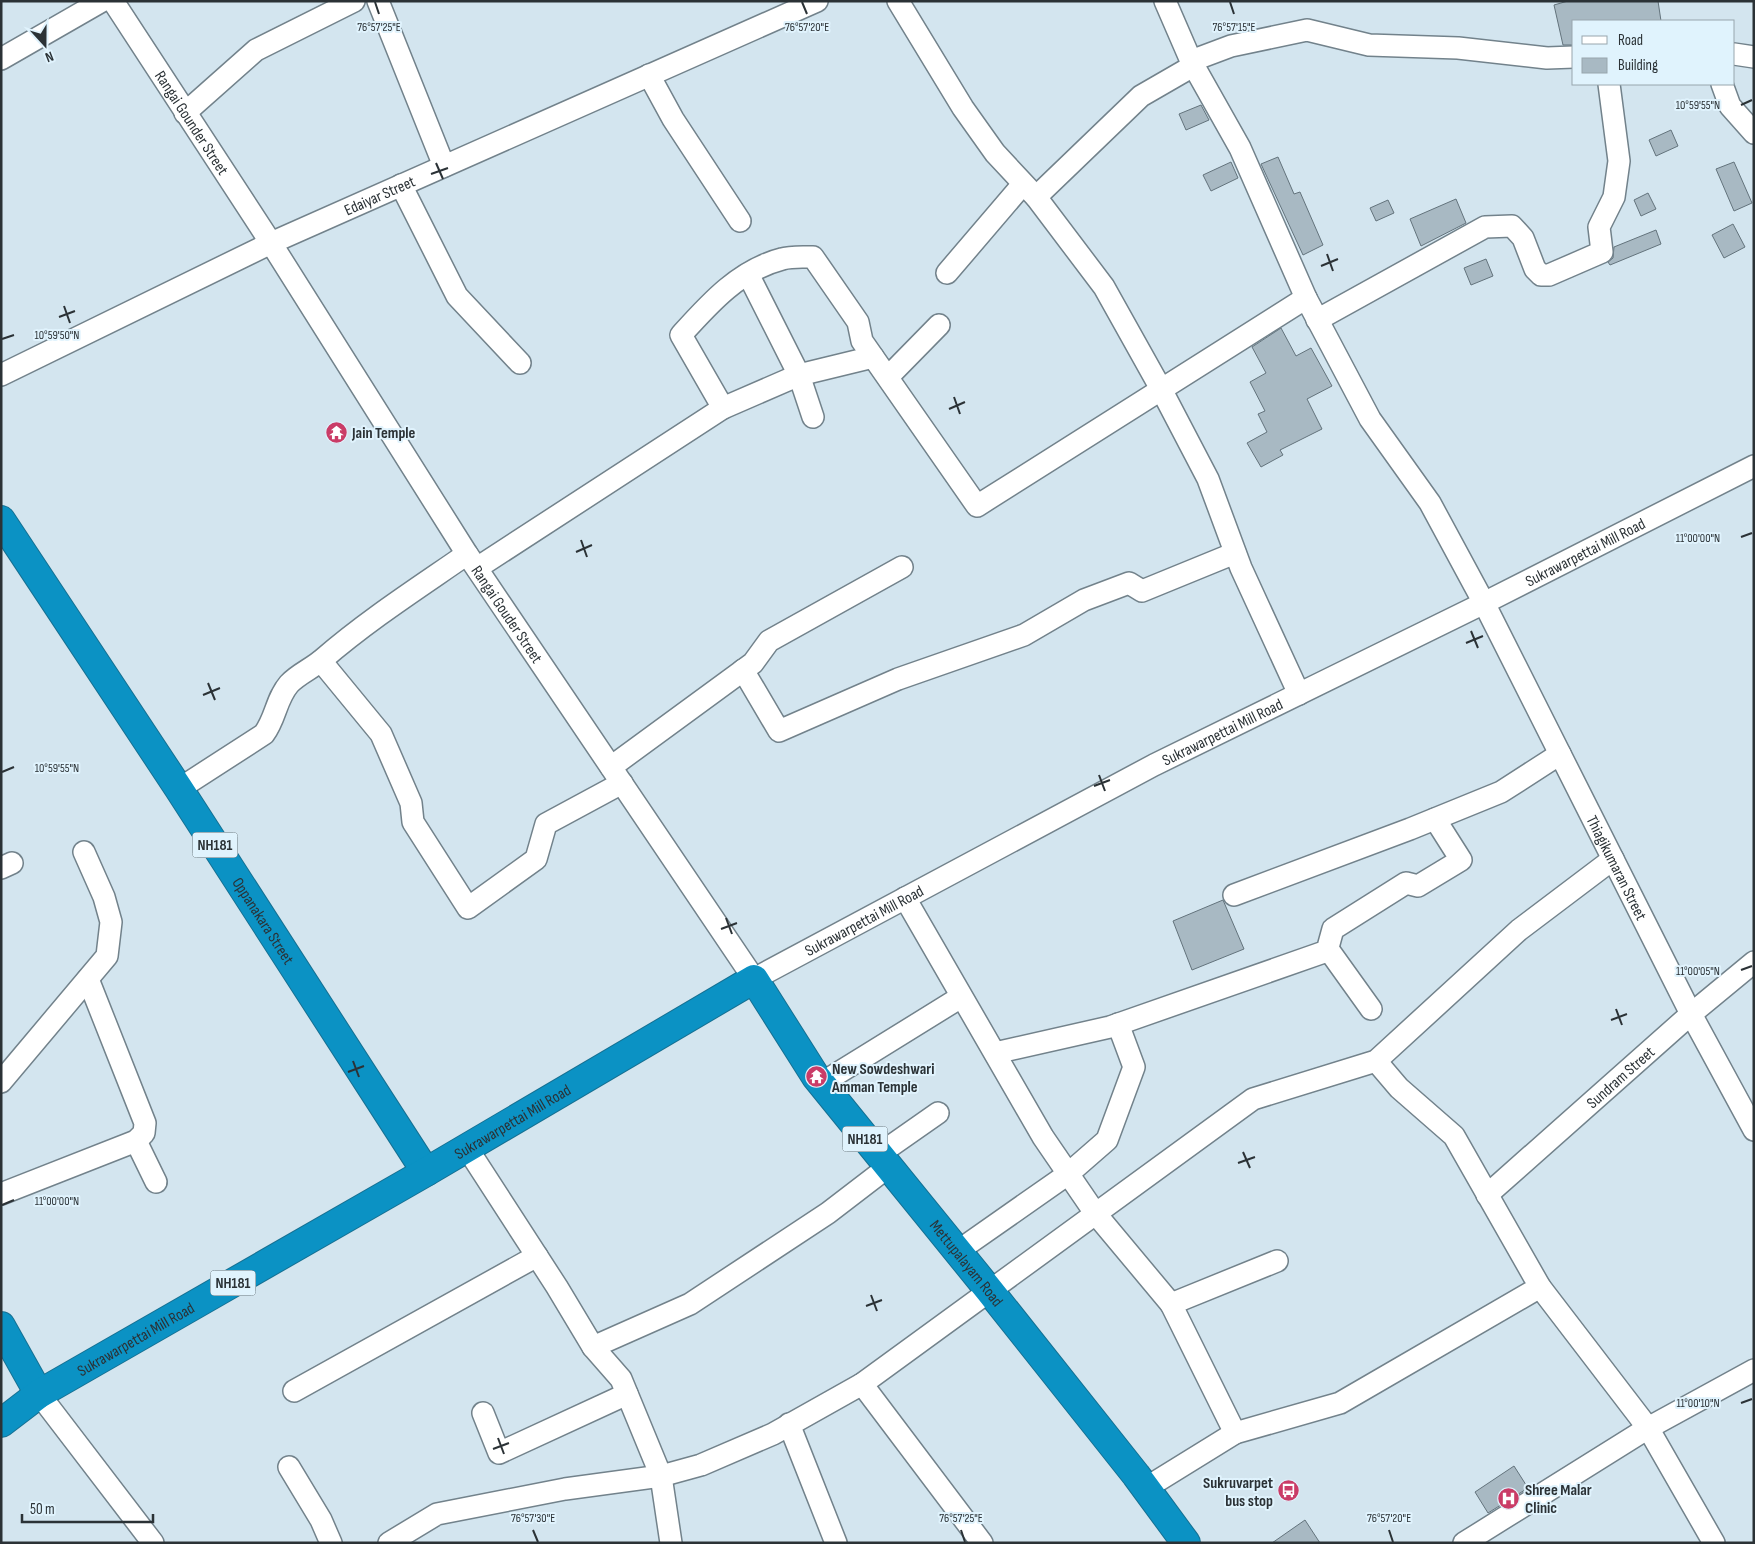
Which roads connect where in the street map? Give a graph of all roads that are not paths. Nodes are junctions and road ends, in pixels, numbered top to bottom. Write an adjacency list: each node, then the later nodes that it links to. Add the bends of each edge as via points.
1 (102, 1): 11 (street)
2 (113, 1): 16 (street, Rangai Gounder Street)
3 (354, 1): 16 (street, via 256,50)
4 (378, 1): 18 (street)
5 (817, 1): 13 (street, Edaiyar Street)
6 (898, 1): 20 (street, via 963,108 995,153)
7 (1165, 1): 12 (street, Thiagikumaran Street)
8 (1735, 54): 10 (street)
9 (1572, 57): 12 (street, via 1369,45 1308,30 1231,46)
10 (1754, 57)
11 (1, 59)
12 (1192, 63): 20 (street, via 1141,96); 25 (street, Thiagikumaran Street, via 1240,148)
13 (649, 75): 18 (street, Edaiyar Street); 21 (street, via 673,119)
14 (1609, 85): 26 (street, via 1619,161 1614,196 1599,227 1602,252 1549,275 1541,275 1512,226 1485,227)
15 (1722, 85): 17 (street, via 1730,106)
16 (186, 113): 22 (street, Rangai Gounder Street)
17 (1754, 133)
18 (444, 166): 19 (street, Edaiyar Street)
19 (402, 185): 22 (street, Edaiyar Street); 29 (street, via 457,296)
20 (1030, 190): 23 (street); 33 (street, via 1104,287)
21 (740, 221)
22 (271, 243): 30 (street, Edaiyar Street); 39 (street, Rangai Gouder Street)
23 (947, 272)
24 (748, 274): 28 (street, via 782,259 813,257 858,322 862,341); 31 (street); 34 (street, via 714,298 681,335)
25 (1306, 298): 26 (street, Thiagikumaran Street); 33 (street)
26 (1318, 320): 41 (street, Thiagikumaran Street, via 1370,419 1430,503)
27 (939, 325): 32 (street)
28 (874, 357): 31 (street); 32 (street)
29 (520, 363)
30 (1, 375)
31 (799, 375): 34 (street); 35 (street)
32 (888, 377): 33 (street, via 977,506)
33 (1161, 389): 38 (street, via 1208,479)
34 (723, 408): 39 (street)
35 (813, 417)
36 (1754, 466): 41 (street, Sukrawarpettai Mill Road)
37 (1, 520): 47 (highway, Oppanakara Street / NH181)
38 (1235, 553): 43 (street, via 1142,591 1129,583 1084,600 1024,636 898,680 779,731); 44 (street)
39 (472, 561): 42 (street, via 345,639); 46 (street, Rangai Gouder Street)
40 (902, 568): 43 (street, via 769,641 753,663)
41 (1484, 603): 44 (street, Sukrawarpettai Mill Road); 45 (street, Thiagikumaran Street)
42 (321, 661): 46 (street, via 381,734 411,803 413,822 468,908 536,858 546,824); 47 (street, via 290,683 279,698 273,721 264,734)
43 (743, 670): 46 (street)
44 (1299, 694): 52 (street, Sukrawarpettai Mill Road, via 1154,765)
45 (1560, 754): 48 (street, via 1501,792); 50 (street, Thiagikumaran Street)
46 (616, 775): 56 (street, Rangai Gouder Street)
47 (179, 789): 70 (highway, Oppanakara Street / NH181)
48 (1435, 819): 51 (street); 53 (street, via 1462,860 1418,886 1406,883 1333,929)
49 (84, 852): 55 (street, via 111,922 107,956)
50 (1614, 859): 59 (street, Thiagikumaran Street); 62 (street, via 1520,930)
51 (1234, 895)
52 (905, 898): 56 (street, Sukrawarpettai Mill Road); 57 (street)
53 (1328, 949): 58 (street); 60 (street)
54 (1754, 962): 59 (street, Sundram Street)
55 (88, 979): 63 (street); 67 (street, via 145,1124 144,1132)
56 (754, 979): 64 (highway, Mettupalayam Road / NH181); 68 (highway, Sukrawarpettai Mill Road / NH181)
57 (961, 997): 61 (street); 64 (street)
58 (1371, 1010)
59 (1691, 1014): 66 (street, Thiagikumaran Street); 74 (street, Sundram Street)
60 (1118, 1024): 61 (street); 71 (street, via 1134,1067 1106,1140)
61 (995, 1053): 71 (street)
62 (1376, 1060): 74 (street, via 1399,1088 1454,1136); 75 (street, via 1253,1099)
63 (1, 1082)
64 (822, 1083): 69 (highway, Mettupalayam Road / NH181)
65 (938, 1113): 69 (street)
66 (1754, 1130)
67 (136, 1141): 72 (street); 73 (street)
68 (467, 1148): 70 (highway, Sukrawarpettai Mill Road / NH181); 77 (street)
69 (883, 1161): 76 (highway, Mettupalayam Road / NH181); 83 (street, via 828,1213 690,1304)
70 (426, 1172): 87 (highway, Sukrawarpettai Mill Road / NH181)
71 (1068, 1174): 75 (street); 76 (street)
72 (156, 1182)
73 (1, 1194)
74 (1487, 1196): 79 (street)
75 (1095, 1213): 80 (street); 81 (street)
76 (958, 1251): 80 (highway, Mettupalayam Road / NH181)
77 (537, 1256): 83 (street); 86 (street)
78 (1277, 1261): 81 (street)
79 (1540, 1287): 92 (street); 93 (street, via 1340,1402)
80 (989, 1290): 85 (street); 96 (highway, Mettupalayam Road / NH181)
81 (1171, 1304): 93 (street)
82 (1, 1326): 87 (highway)
83 (593, 1347): 88 (street, via 621,1379)
84 (1754, 1370): 92 (street)
85 (862, 1384): 91 (street); 102 (street)
86 (294, 1391)
87 (39, 1394): 90 (highway, Sukrawarpettai Mill Road); 97 (street)
88 (627, 1394): 89 (street, via 499,1453); 95 (street)
89 (483, 1413)
90 (1, 1423)
91 (789, 1424): 95 (street, via 701,1464); 101 (street)
92 (1648, 1428): 104 (street); 105 (street)
93 (1234, 1433): 96 (street)
94 (289, 1467): 98 (street)
95 (661, 1476): 99 (street, via 565,1489 438,1514); 100 (street)
96 (1146, 1488): 103 (highway, Mettupalayam Road / NH181)
97 (153, 1543)
98 (331, 1543)
99 (389, 1543)
100 (671, 1543)
101 (836, 1543)
102 (982, 1543)
103 (1186, 1543)
104 (1464, 1543)
105 (1714, 1543)

